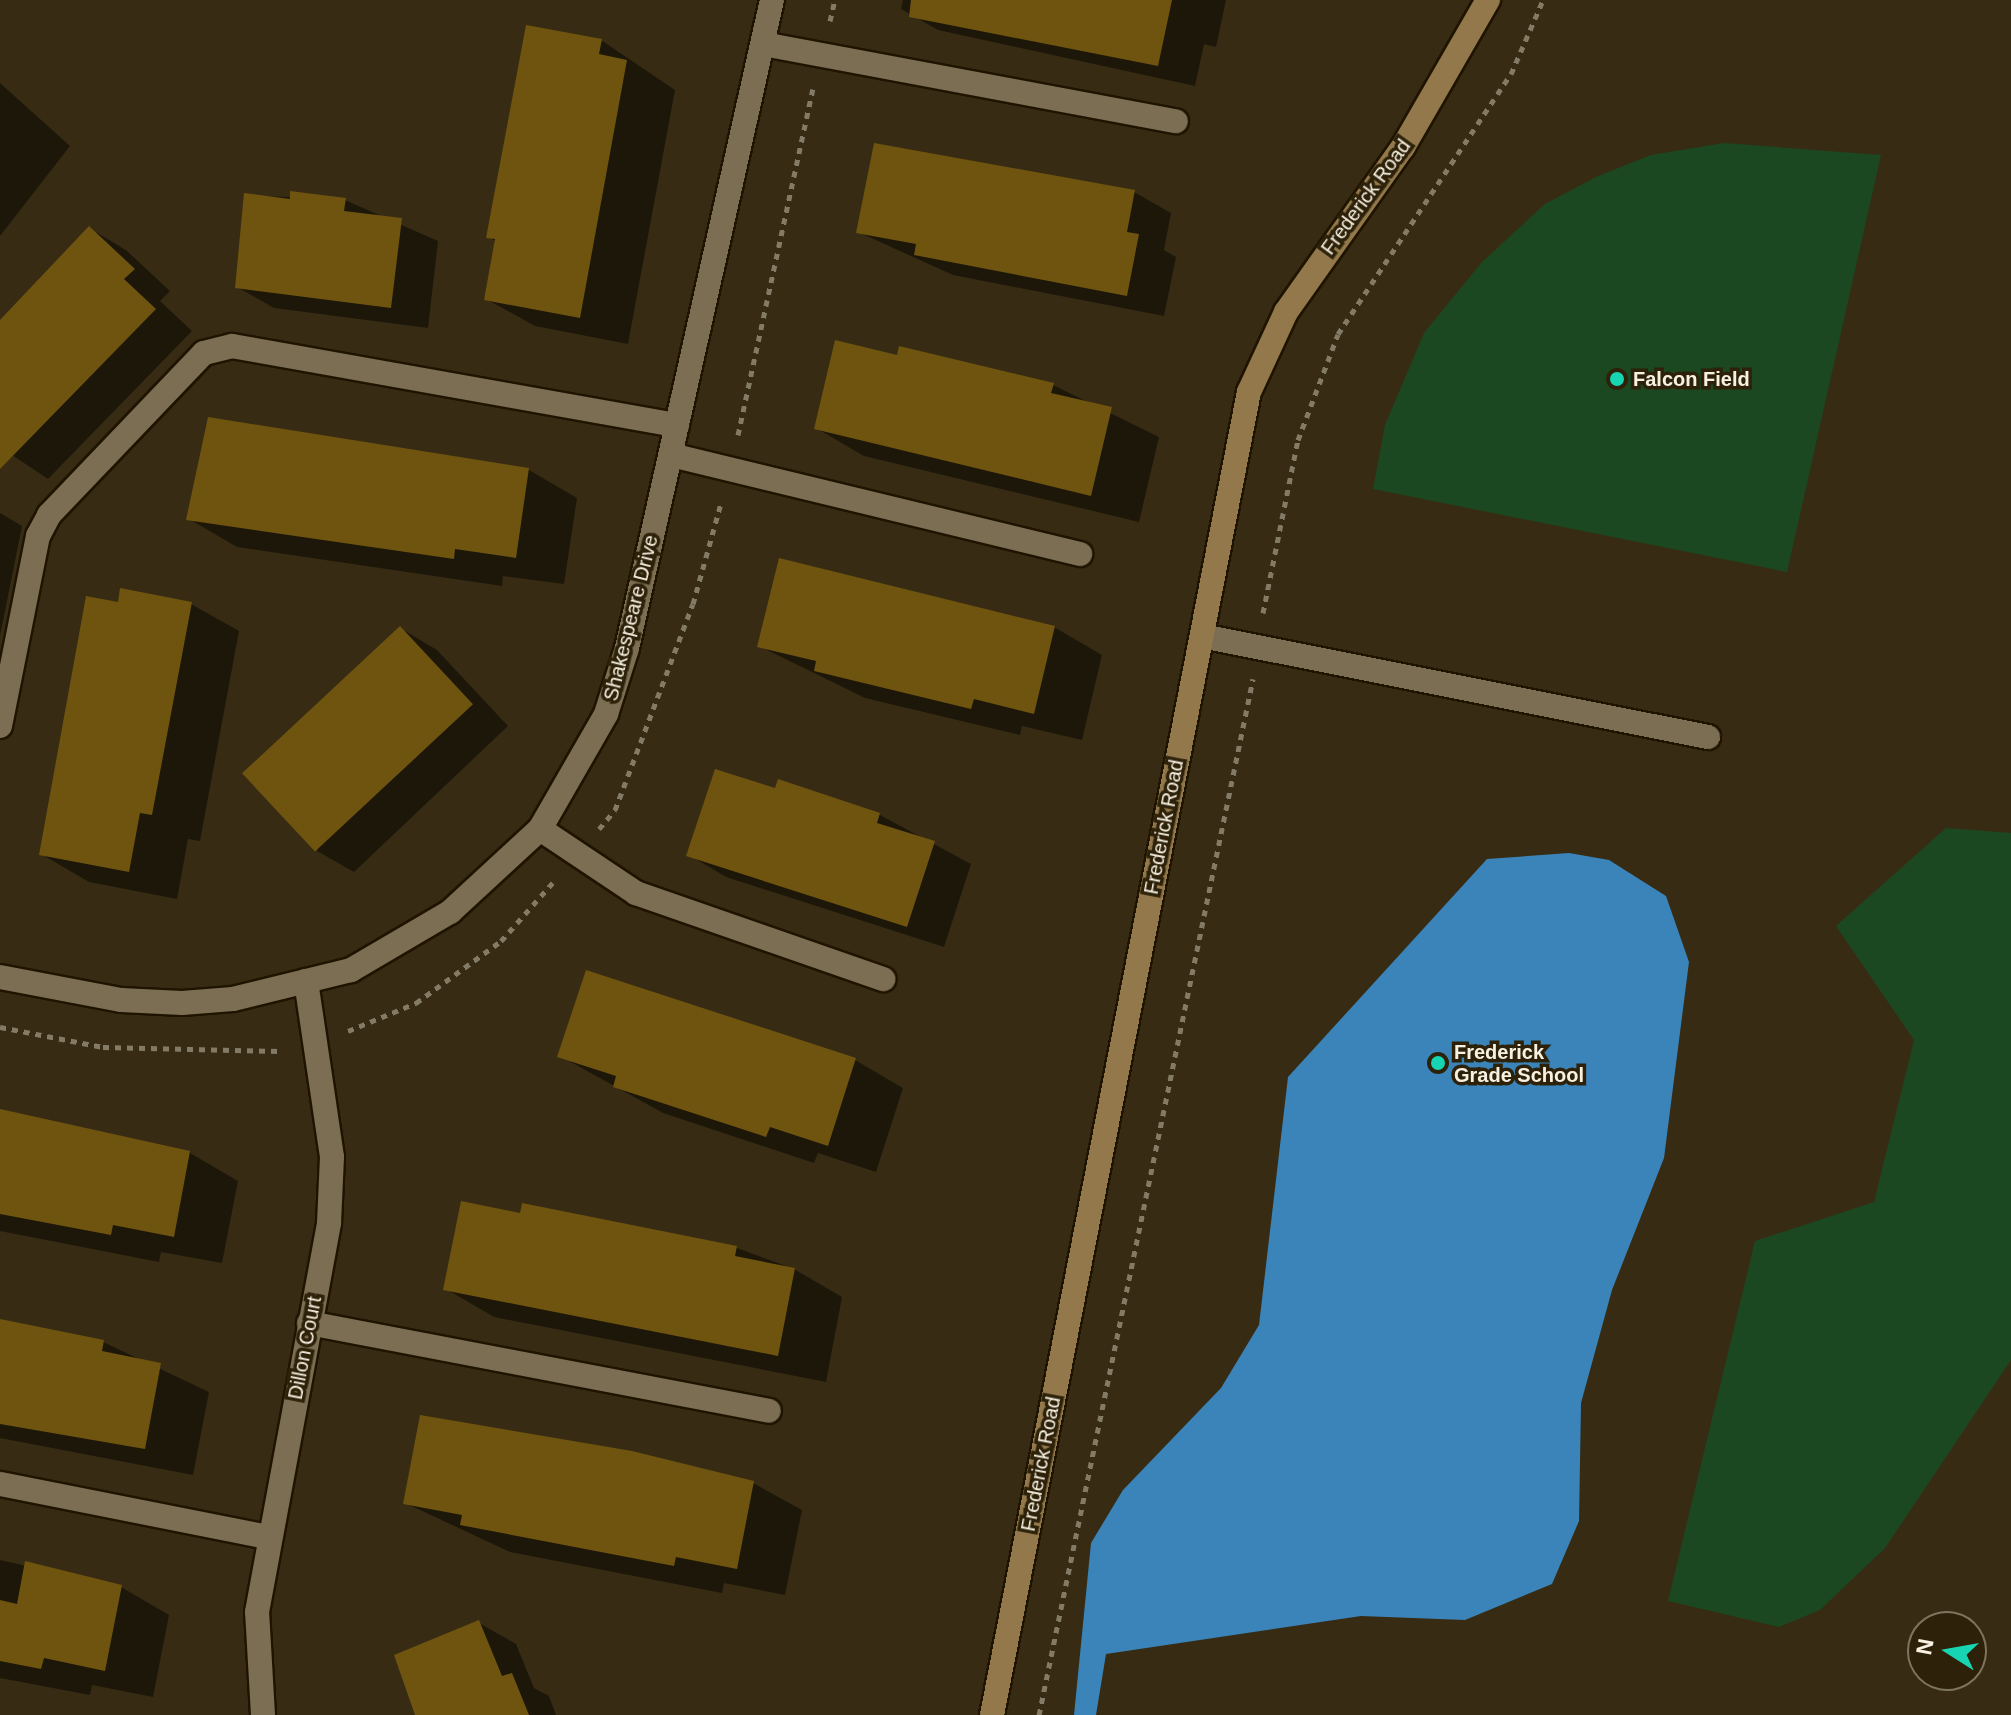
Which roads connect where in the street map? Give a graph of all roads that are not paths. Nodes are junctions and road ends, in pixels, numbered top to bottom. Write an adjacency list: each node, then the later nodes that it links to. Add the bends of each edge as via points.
1 (772, 0): 3 (street, Shakespeare Drive)
2 (1488, 0): 8 (street, Frederick Road, via 1403,147 1286,312 1249,392)
3 (763, 44): 4 (street); 5 (street, Shakespeare Drive)
4 (1176, 121)
5 (677, 425): 6 (street, Shakespeare Drive); 9 (street, via 232,346 204,353 49,515 38,536)
6 (671, 455): 7 (street); 11 (street, Shakespeare Drive, via 606,714)
7 (1080, 554)
8 (1202, 636): 10 (street); 20 (street, Frederick Road)
9 (0, 726)
10 (1708, 737)
11 (540, 829): 13 (street, via 680,913); 14 (street, Shakespeare Drive, via 450,912 351,970)
12 (0, 977): 14 (street, Shakespeare Drive, via 121,1000 182,1003)
13 (883, 979)
14 (306, 981): 15 (street, Dillon Court, via 332,1157 329,1223)
15 (309, 1323): 16 (street); 18 (street, Dillon Court)
16 (769, 1411)
17 (0, 1484): 18 (street)
18 (268, 1537): 19 (street, Dillon Court, via 257,1612)
19 (263, 1715)
20 (992, 1715)

